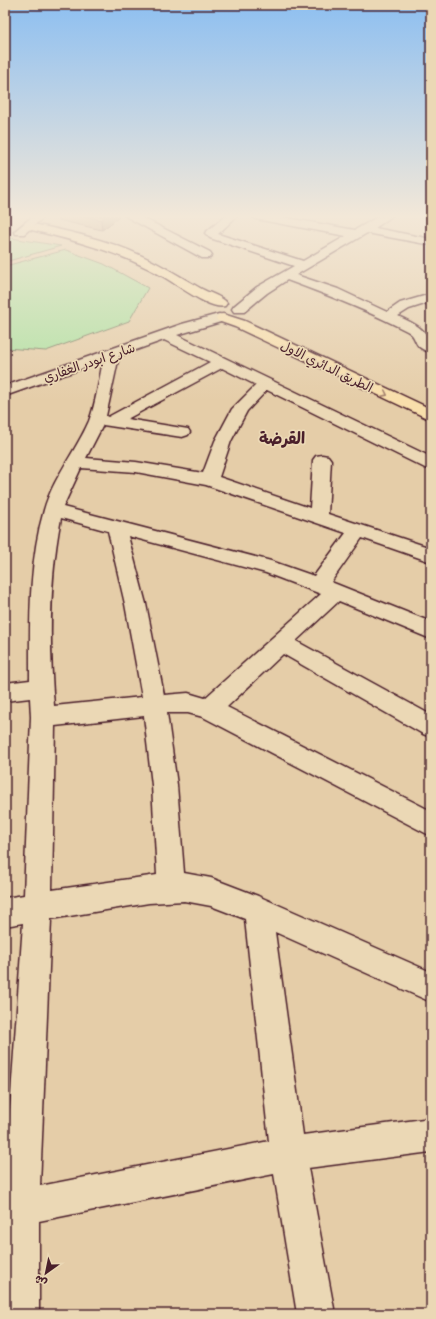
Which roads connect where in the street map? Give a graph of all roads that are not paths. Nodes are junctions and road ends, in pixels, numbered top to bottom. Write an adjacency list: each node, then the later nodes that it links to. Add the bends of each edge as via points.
1 (150, 278): 8 (main road)
2 (174, 278): 7 (main road, via 205,296)
3 (283, 278): 5 (street)
4 (291, 278): 10 (street, via 333,292)
5 (262, 290): 7 (street); 9 (street)
6 (431, 298): 10 (street, via 405,304)
7 (222, 302): 8 (main road); 9 (main road, الطريق الدائري الاول, via 232,304)
8 (206, 309): 11 (main road, الطريق الدائري الاول, via 209,315); 12 (street, شارع ابودر الغفاري)
9 (239, 310): 11 (main road, via 232,317); 18 (main road, الطريق الدائري الاول, via 249,318)
10 (389, 317): 13 (street, via 414,329 424,345)
11 (221, 318): 12 (street, شارع ابودر الغفاري); 19 (main road, الطريق الدائري الاول, one-way to 19, via 247,327)
12 (169, 334): 14 (street, شارع ابودر الغفاري); 15 (street)
13 (431, 348)
14 (112, 354): 17 (street, شارع ابودر الغفاري); 20 (street)
15 (220, 363): 16 (street); 20 (street, via 171,390)
16 (265, 384): 24 (street); 25 (street, via 240,409 223,441)
17 (5, 391)
18 (431, 402)
19 (431, 415)
20 (103, 421): 21 (street); 23 (street)
21 (182, 432)
22 (322, 460): 27 (street)
23 (76, 462): 25 (street, via 136,467); 26 (street)
24 (431, 464)
25 (209, 480): 27 (street)
26 (53, 510): 28 (street); 34 (street, via 41,590)
27 (318, 516): 29 (street)
28 (116, 527): 31 (street, via 271,568); 36 (street, via 138,616)
29 (358, 530): 30 (street); 31 (street)
30 (431, 555)
31 (327, 589): 32 (street); 33 (street)
32 (431, 631)
33 (281, 643): 37 (street); 39 (street)
34 (41, 688): 35 (street); 38 (street)
35 (5, 692)
36 (154, 704): 37 (street, via 188,703); 38 (street); 41 (street, via 166,793)
37 (210, 709): 40 (street)
38 (43, 717): 42 (street)
39 (431, 727)
40 (431, 824)
41 (171, 888): 42 (street); 43 (street, via 184,887 211,892)
42 (38, 906): 44 (street); 48 (street)
43 (258, 910): 45 (street); 47 (street)
44 (5, 912)
45 (431, 987)
46 (431, 1135): 47 (street)
47 (288, 1154): 48 (street); 50 (street)
48 (13, 1208): 49 (street)
49 (20, 1314)
50 (316, 1314)

